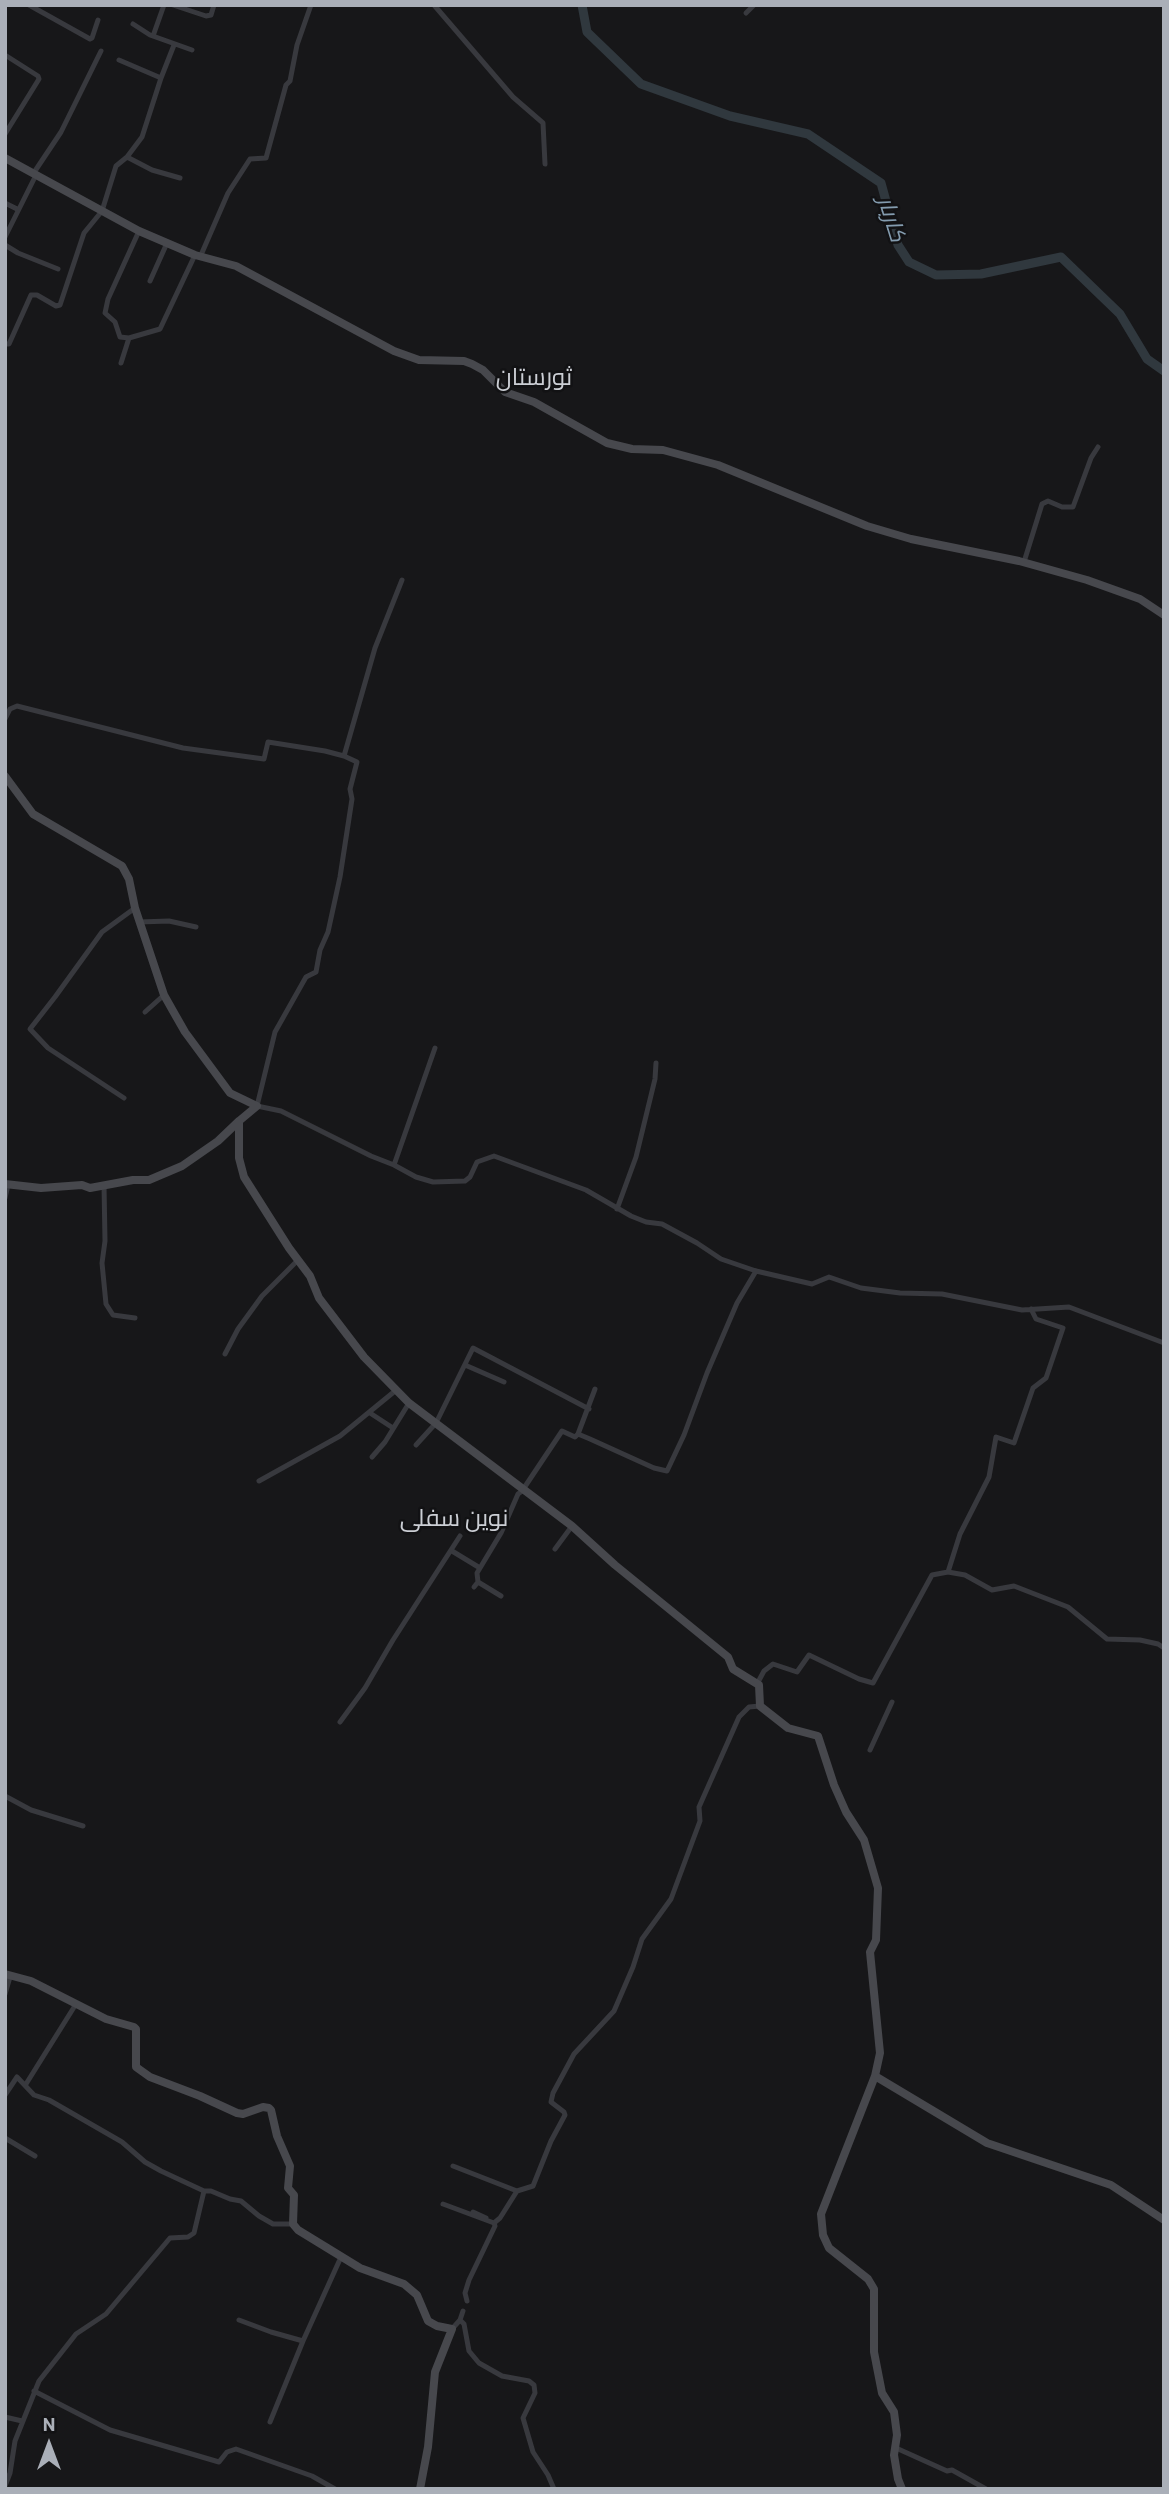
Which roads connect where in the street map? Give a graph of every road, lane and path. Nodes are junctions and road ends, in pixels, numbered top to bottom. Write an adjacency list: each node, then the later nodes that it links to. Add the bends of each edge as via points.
1 (29, 5): 9 (street, via 90,39)
2 (164, 5): 11 (street)
3 (173, 5): 4 (street, via 206,16)
4 (215, 5)
5 (311, 5): 31 (street, via 266,158 250,159)
6 (434, 5): 21 (street, via 513,97 543,123)
7 (754, 5): 8 (street)
8 (746, 13)
9 (98, 20)
10 (133, 24): 11 (street)
11 (153, 36): 12 (street)
12 (174, 45): 13 (street); 17 (street)
13 (192, 50)
14 (101, 51): 22 (street)
15 (5, 55): 18 (street, via 39,79)
16 (119, 60): 17 (street)
17 (161, 78): 19 (street, via 142,137)
18 (5, 134)
19 (127, 157): 23 (street); 26 (street, via 116,166)
20 (5, 158): 22 (street)
21 (545, 164)
22 (34, 175): 25 (street); 26 (street)
23 (180, 178)
24 (5, 203): 25 (street)
25 (17, 209): 28 (street)
26 (102, 211): 27 (street); 35 (street, via 84,233 60,305 31,295 9,344)
27 (139, 231): 29 (street); 34 (street, via 105,311 120,337)
28 (5, 237)
29 (167, 243): 31 (street); 33 (street)
30 (5, 245): 32 (street)
31 (198, 255): 34 (street, via 160,329); 38 (street, via 236,266 402,354 433,362 472,364 505,392 534,402 607,443 663,450 718,465 879,530)
32 (58, 269)
33 (150, 281)
34 (129, 338): 36 (street)
35 (5, 344)
36 (121, 363)
37 (1098, 447): 38 (street, via 1073,507 1042,503)
38 (1024, 562): 40 (street, via 1111,587 1140,598)
39 (402, 580): 42 (street, via 375,648)
40 (1164, 615)
41 (5, 719): 42 (street, via 10,709 18,706 183,748 264,759 268,742)
42 (344, 756): 54 (street, via 357,762 328,932 316,972 306,977 275,1032)
43 (5, 776): 44 (street)
44 (13, 786): 45 (street); 46 (street, via 33,814 122,866)
45 (5, 793)
46 (135, 908): 47 (street); 53 (street, via 102,932 30,1029 48,1048)
47 (139, 922): 48 (street); 49 (street)
48 (196, 927)
49 (164, 995): 50 (street); 54 (street, via 230,1093)
50 (145, 1012)
51 (435, 1048): 56 (street)
52 (656, 1063): 60 (street, via 636,1157)
53 (124, 1098)
54 (257, 1106): 55 (street); 56 (street, via 281,1111)
55 (239, 1121): 58 (street, via 182,1166 149,1180); 61 (street, via 244,1177)
56 (394, 1165): 60 (street, via 416,1177 453,1183 465,1181 477,1162 494,1156 586,1190)
57 (6, 1184): 58 (street, via 41,1188); 59 (street)
58 (104, 1185): 64 (street, via 106,1304 113,1315)
59 (5, 1198)
60 (617, 1209): 62 (street, via 662,1224 721,1259)
61 (298, 1260): 66 (street, via 262,1296); 70 (street, via 333,1317)
62 (756, 1271): 63 (street, via 812,1284 829,1277 862,1288 942,1294); 76 (street, via 737,1303 667,1471)
63 (1031, 1309): 65 (street, via 1069,1307); 86 (street, via 1036,1319 1063,1328 1046,1378 1033,1388 1014,1443 996,1437 989,1477 960,1534)
64 (135, 1318)
65 (1164, 1343)
66 (225, 1354)
67 (465, 1365): 68 (street); 72 (street, via 473,1348); 74 (street)
68 (504, 1382)
69 (596, 1388): 72 (street)
70 (395, 1391): 71 (street); 73 (street)
71 (409, 1403): 74 (street); 75 (street)
72 (589, 1409): 76 (street)
73 (370, 1413): 75 (street); 79 (street, via 340,1436)
74 (436, 1423): 77 (street); 80 (street)
75 (393, 1428): 78 (street)
76 (578, 1434): 80 (street, via 575,1437 562,1430)
77 (416, 1445)
78 (372, 1457)
79 (259, 1481)
80 (523, 1491): 81 (street); 85 (street)
81 (572, 1526): 83 (street); 89 (street, via 728,1657 733,1669)
82 (460, 1536): 84 (street)
83 (555, 1549)
84 (452, 1551): 85 (street); 92 (street)
85 (480, 1568): 87 (street, via 476,1584)
86 (948, 1572): 88 (street, via 965,1575 992,1590 1014,1586 1068,1607 1107,1639 1140,1640); 89 (street, via 932,1575 873,1683 808,1655 796,1672 773,1664)
87 (501, 1596)
88 (1164, 1648)
89 (757, 1684): 91 (street)
90 (892, 1702): 93 (street)
91 (760, 1706): 99 (street, via 788,1728 818,1736 834,1785 864,1840 878,1888 876,1940 870,1952 880,2053); 105 (street, via 750,1707 739,1717 699,1807 699,1821 671,1899 642,1939 614,2011 568,2064 551,2099 565,2115 533,2186)
92 (340, 1722)
93 (870, 1750)
94 (5, 1796): 95 (street, via 31,1810)
95 (83, 1826)
96 (8, 1975): 97 (street); 98 (street, via 31,1981)
97 (5, 1994)
98 (76, 2004): 100 (street); 111 (street, via 134,2027 134,2061 139,2071 236,2113 263,2107 271,2110 290,2166)
99 (875, 2076): 109 (street, via 987,2143 1111,2185); 123 (street, via 821,2214 830,2248 874,2289 874,2352 882,2393 894,2412)
100 (26, 2084): 101 (street, via 18,2077); 106 (street, via 34,2095 70,2111 122,2141 145,2162)
101 (5, 2095)
102 (5, 2138): 103 (street)
103 (35, 2156)
104 (453, 2166): 105 (street)
105 (517, 2190): 110 (street)
106 (204, 2192): 111 (street, via 241,2201 273,2224); 119 (street, via 194,2233 170,2238 106,2314 76,2334)
107 (443, 2204): 110 (street)
108 (473, 2212): 110 (street)
109 (1164, 2220)
110 (494, 2223): 113 (street, via 469,2280)
111 (293, 2224): 112 (street)
112 (341, 2257): 117 (street, via 404,2284 417,2295 428,2321); 118 (street)
113 (467, 2301)
114 (463, 2311): 116 (street)
115 (239, 2320): 118 (street)
116 (460, 2320): 117 (street); 127 (street, via 469,2351 479,2363 502,2376 534,2385 523,2418 533,2452)
117 (452, 2329): 126 (street, via 435,2372)
118 (303, 2341): 122 (street)
119 (34, 2391): 121 (street); 125 (street, via 110,2430 219,2462 236,2449)
120 (5, 2417): 121 (street)
121 (22, 2421): 124 (street)
122 (270, 2422)
123 (896, 2448): 128 (street); 129 (street)
124 (5, 2486)
125 (335, 2489)
126 (420, 2489)
127 (554, 2489)
128 (902, 2489)
129 (986, 2489)

